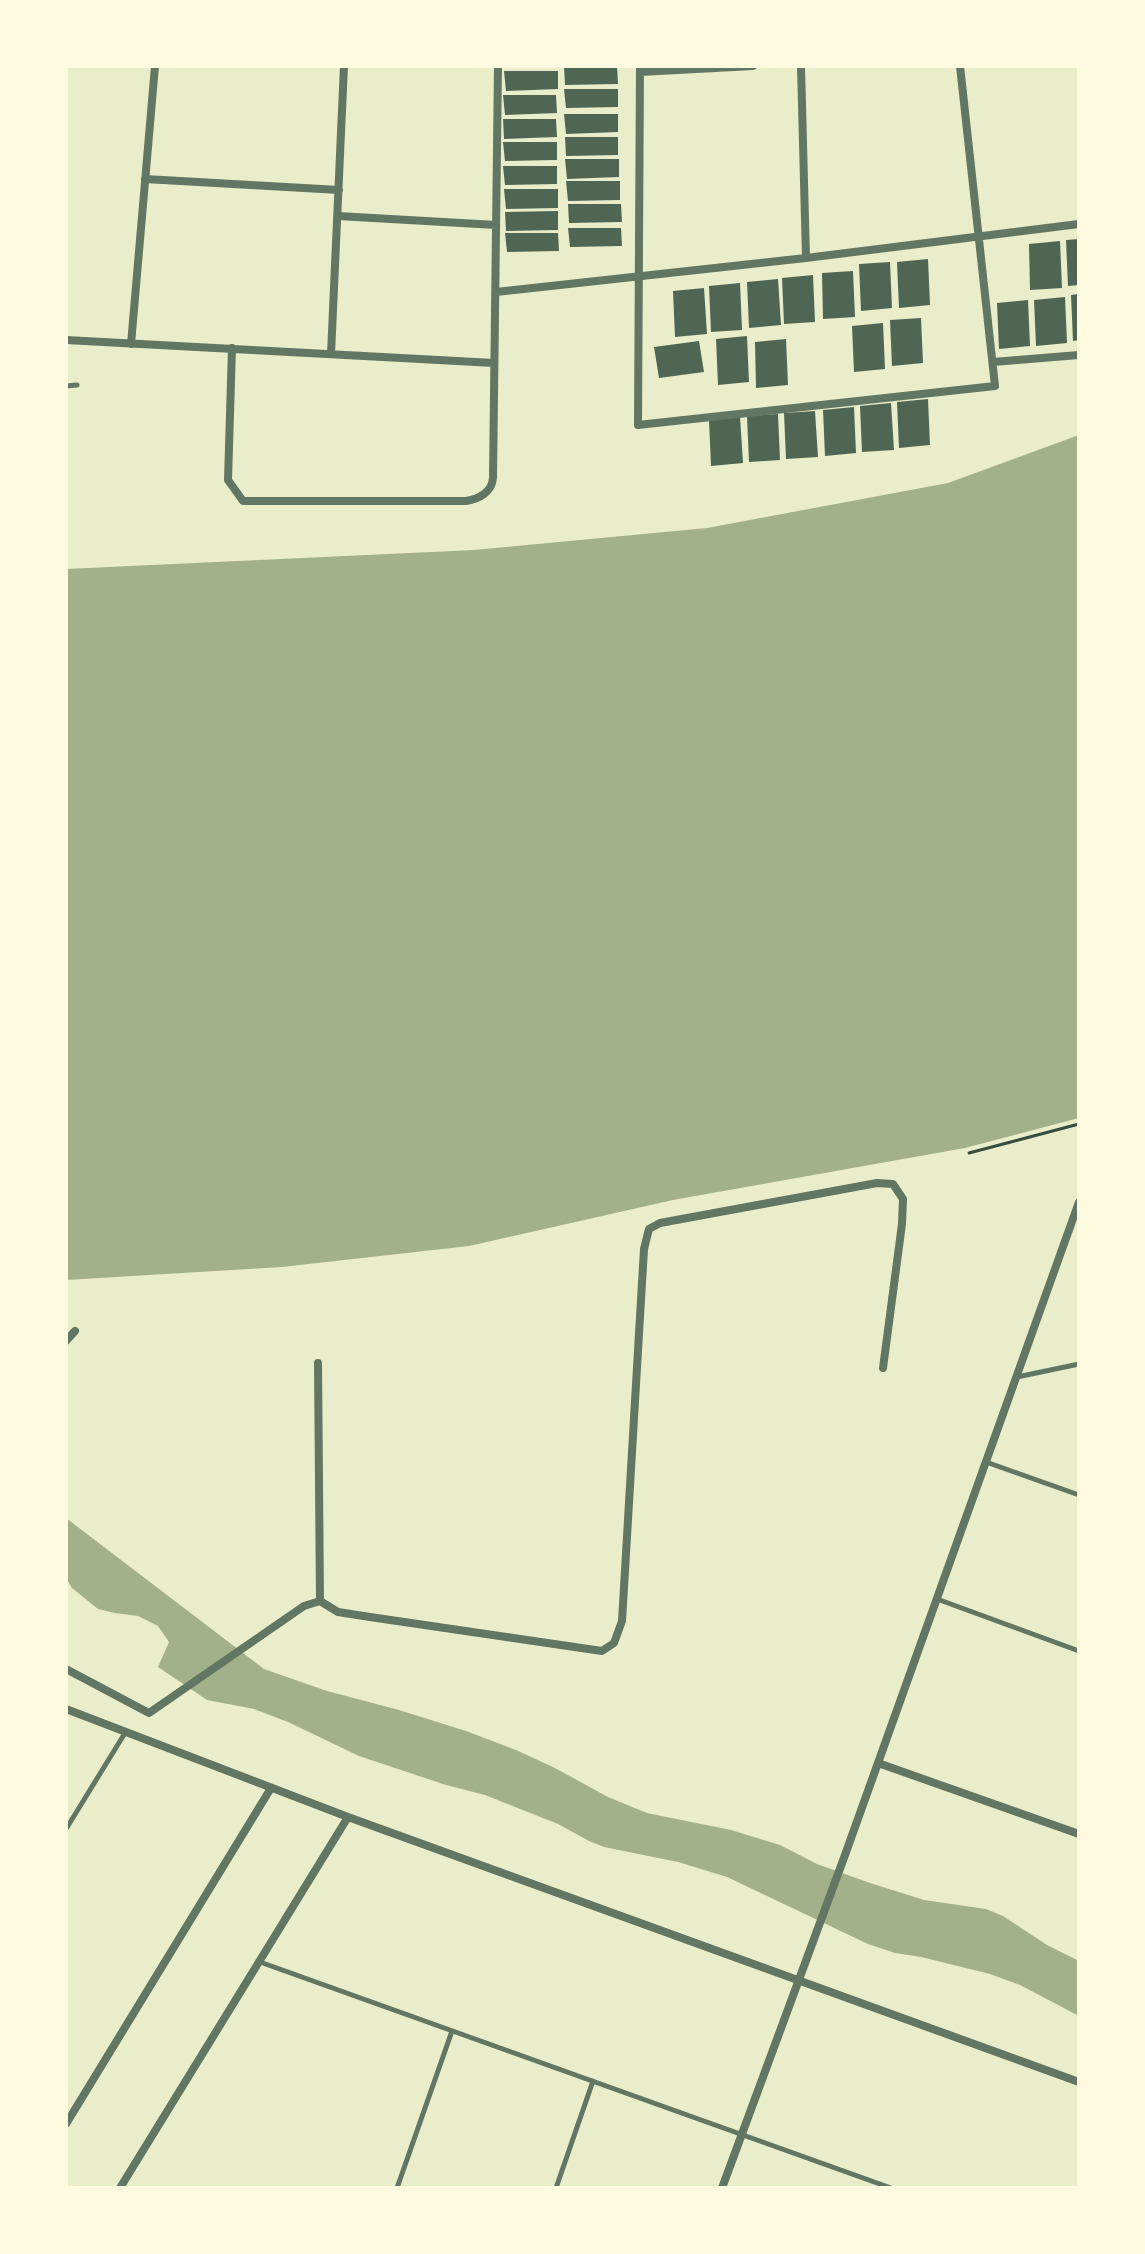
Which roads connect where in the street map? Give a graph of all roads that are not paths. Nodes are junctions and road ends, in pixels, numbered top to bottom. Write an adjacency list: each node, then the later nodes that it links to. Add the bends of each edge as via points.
1 (155, 66): 8 (street)
2 (344, 66): 9 (street)
3 (498, 66): 12 (street)
4 (753, 66): 7 (street)
5 (801, 66): 14 (street)
6 (960, 66): 13 (street)
7 (640, 69): 15 (street)
8 (145, 179): 9 (street); 18 (street)
9 (339, 190): 10 (street)
10 (338, 216): 12 (street); 20 (street)
11 (1079, 224): 13 (street)
12 (496, 225): 16 (street)
13 (978, 238): 14 (street); 22 (street)
14 (806, 258): 15 (street)
15 (638, 277): 16 (street); 22 (street, via 638,425 995,386)
16 (496, 292): 23 (street)
17 (66, 340): 18 (street)
18 (131, 344): 19 (street)
19 (232, 348): 20 (street); 23 (street, via 228,480 243,501 476,499 492,486)
20 (331, 354): 23 (street)
21 (1079, 355): 22 (street)
22 (993, 362)
23 (494, 363)
24 (77, 385): 25 (lane)
25 (66, 386)
26 (1079, 1202): 32 (street)
27 (75, 1331): 28 (street)
28 (66, 1341)
29 (318, 1363): 36 (street)
30 (1079, 1364): 32 (lane)
31 (883, 1368): 36 (street, via 903,1211 903,1199 893,1184 660,1223 649,1229 644,1249 622,1621 614,1643 602,1651 586,1649 354,1615)
32 (1016, 1377): 33 (street)
33 (986, 1462): 34 (lane); 35 (street)
34 (1079, 1495)
35 (937, 1599): 37 (lane); 41 (street)
36 (320, 1601): 38 (street, via 304,1606 149,1713)
37 (1079, 1651)
38 (66, 1669)
39 (66, 1709): 40 (street)
40 (125, 1732): 42 (street); 44 (lane)
41 (878, 1763): 45 (street); 47 (street)
42 (271, 1788): 43 (street); 51 (street)
43 (348, 1817): 46 (street); 47 (street)
44 (66, 1829)
45 (1079, 1834)
46 (260, 1962): 48 (lane); 53 (street)
47 (798, 1980): 50 (street); 52 (street)
48 (452, 2031): 49 (lane); 54 (lane)
49 (593, 2081): 52 (lane); 55 (lane)
50 (1079, 2082)
51 (66, 2124)
52 (742, 2134): 56 (street); 57 (lane)
53 (120, 2188)
54 (397, 2188)
55 (556, 2188)
56 (722, 2188)
57 (891, 2188)

